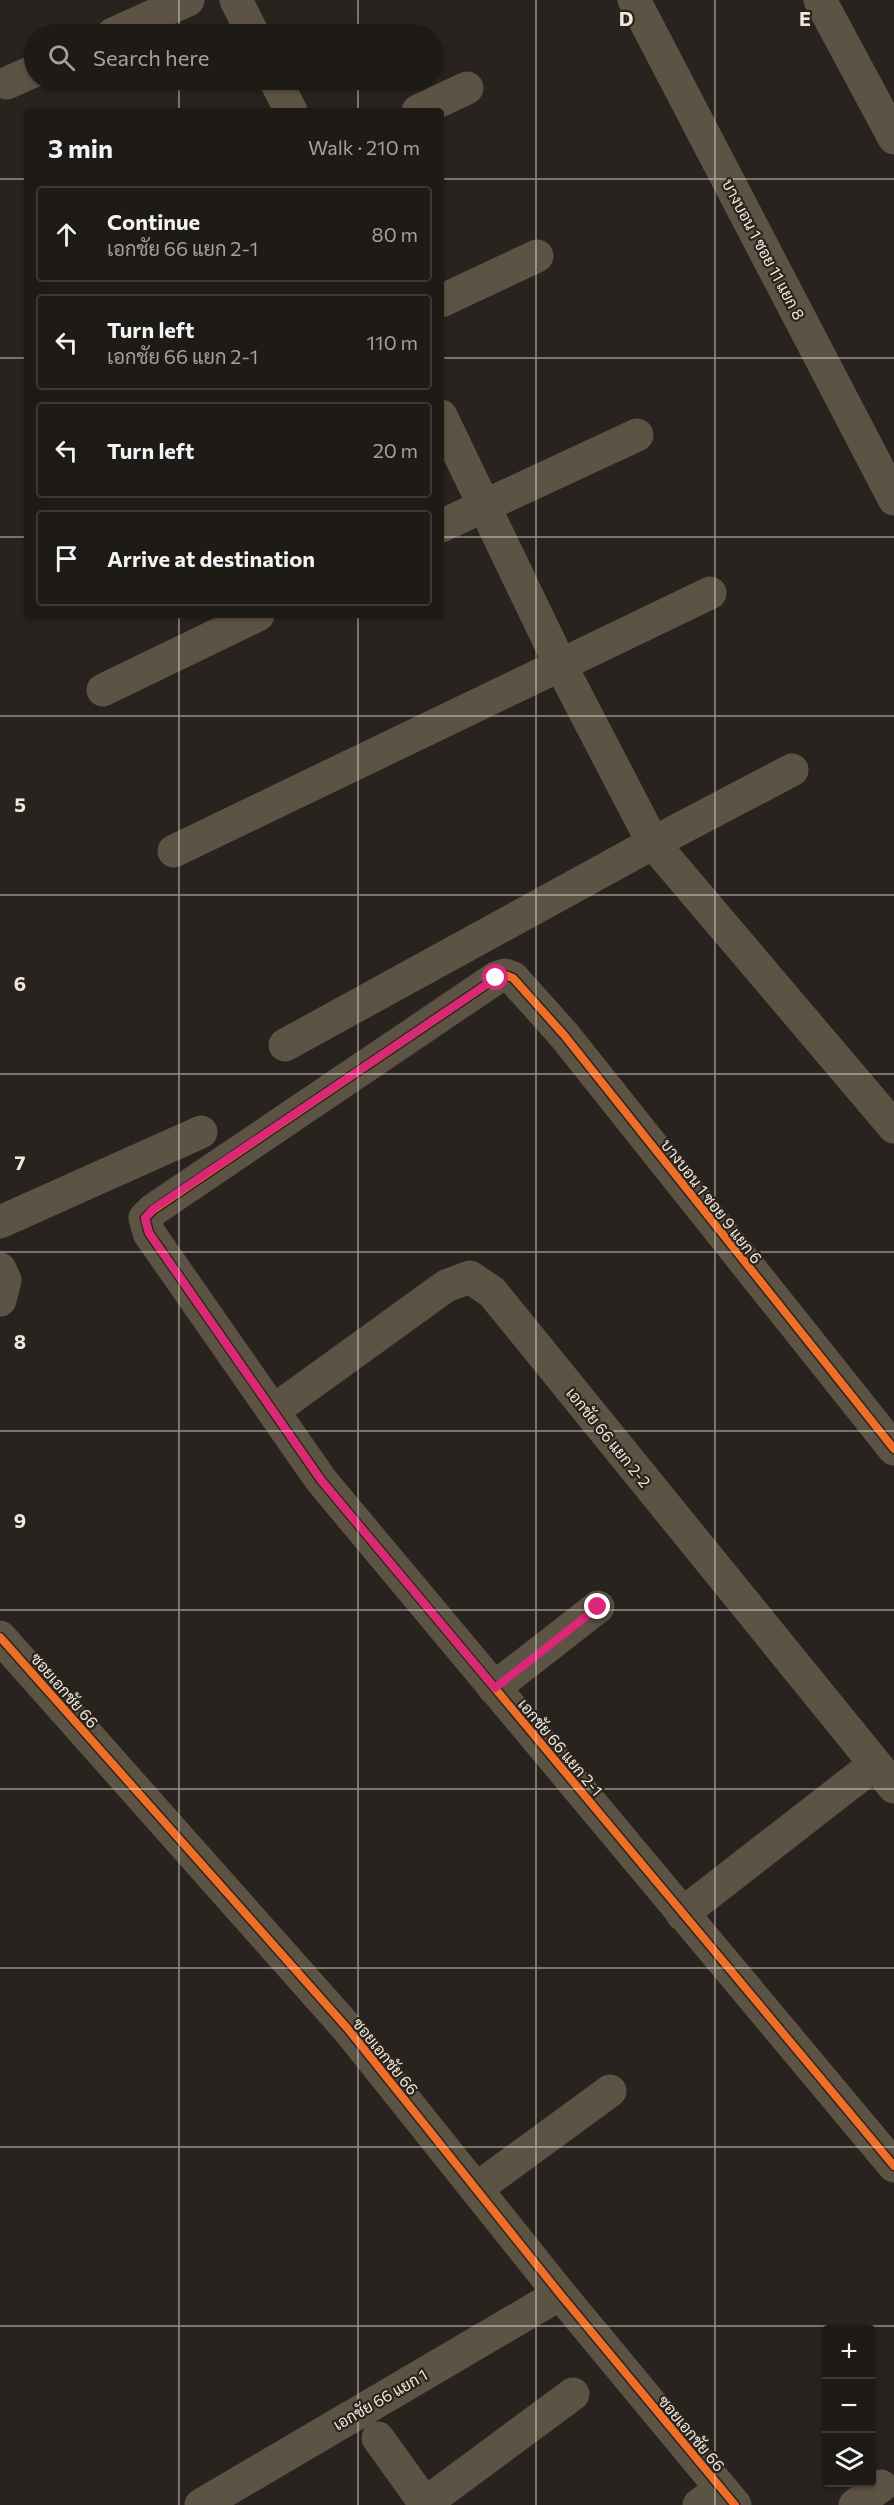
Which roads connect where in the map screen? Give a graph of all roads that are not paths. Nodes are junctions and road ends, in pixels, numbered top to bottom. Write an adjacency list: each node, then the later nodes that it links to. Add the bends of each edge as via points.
1 (188, 0): 5 (street)
2 (236, 0): 6 (street)
3 (634, 0): 16 (street, บางบอน 1 ซอย 11 แยก 8)
4 (820, 0): 11 (street)
5 (135, 24)
6 (248, 24)
7 (467, 88): 10 (street)
8 (280, 90): 9 (street)
9 (289, 108)
10 (424, 108)
11 (894, 138)
12 (537, 256): 13 (street)
13 (444, 301)
14 (444, 422): 17 (street)
15 (637, 435): 17 (street)
16 (894, 499)
17 (485, 505): 18 (street); 21 (street)
18 (444, 525)
19 (710, 593): 21 (street)
20 (252, 618): 22 (street)
21 (560, 664): 24 (street); 25 (street)
22 (103, 690)
23 (792, 770): 24 (street)
24 (653, 843): 27 (street); 28 (street)
25 (174, 851)
26 (505, 975): 33 (street, เอกชัย 66 แยก 2-1, via 145,1218 149,1233); 34 (street, บางบอน 1 ซอย 9 แยก 6, via 513,978 564,1035)
27 (285, 1045)
28 (894, 1127)
29 (201, 1132): 30 (street)
30 (0, 1222)
31 (0, 1269): 32 (street, via 5,1280)
32 (0, 1300)
33 (273, 1411): 37 (street, เอกชัย 66 แยก 2-1, via 321,1480); 38 (street, เอกชัย 66 แยก 2-2, via 446,1286 470,1277 492,1292)
34 (894, 1449)
35 (598, 1607): 37 (street)
36 (0, 1637): 42 (street, ซอยเอกชัย 66, via 348,2029)
37 (495, 1688): 39 (street, เอกชัย 66 แยก 2-1)
38 (884, 1776): 39 (street)
39 (682, 1914): 41 (street, เอกชัย 66 แยก 2-1)
40 (610, 2091): 42 (street)
41 (894, 2166)
42 (476, 2189): 43 (street, ซอยเอกชัย 66)
43 (560, 2294): 47 (street, ซอยเอกชัย 66); 48 (street, เอกชัย 66 แยก 1)
44 (573, 2394): 49 (street)
45 (378, 2438): 49 (street)
46 (881, 2486): 50 (street)
47 (718, 2500)
48 (201, 2505)
49 (425, 2505)
50 (855, 2505)

